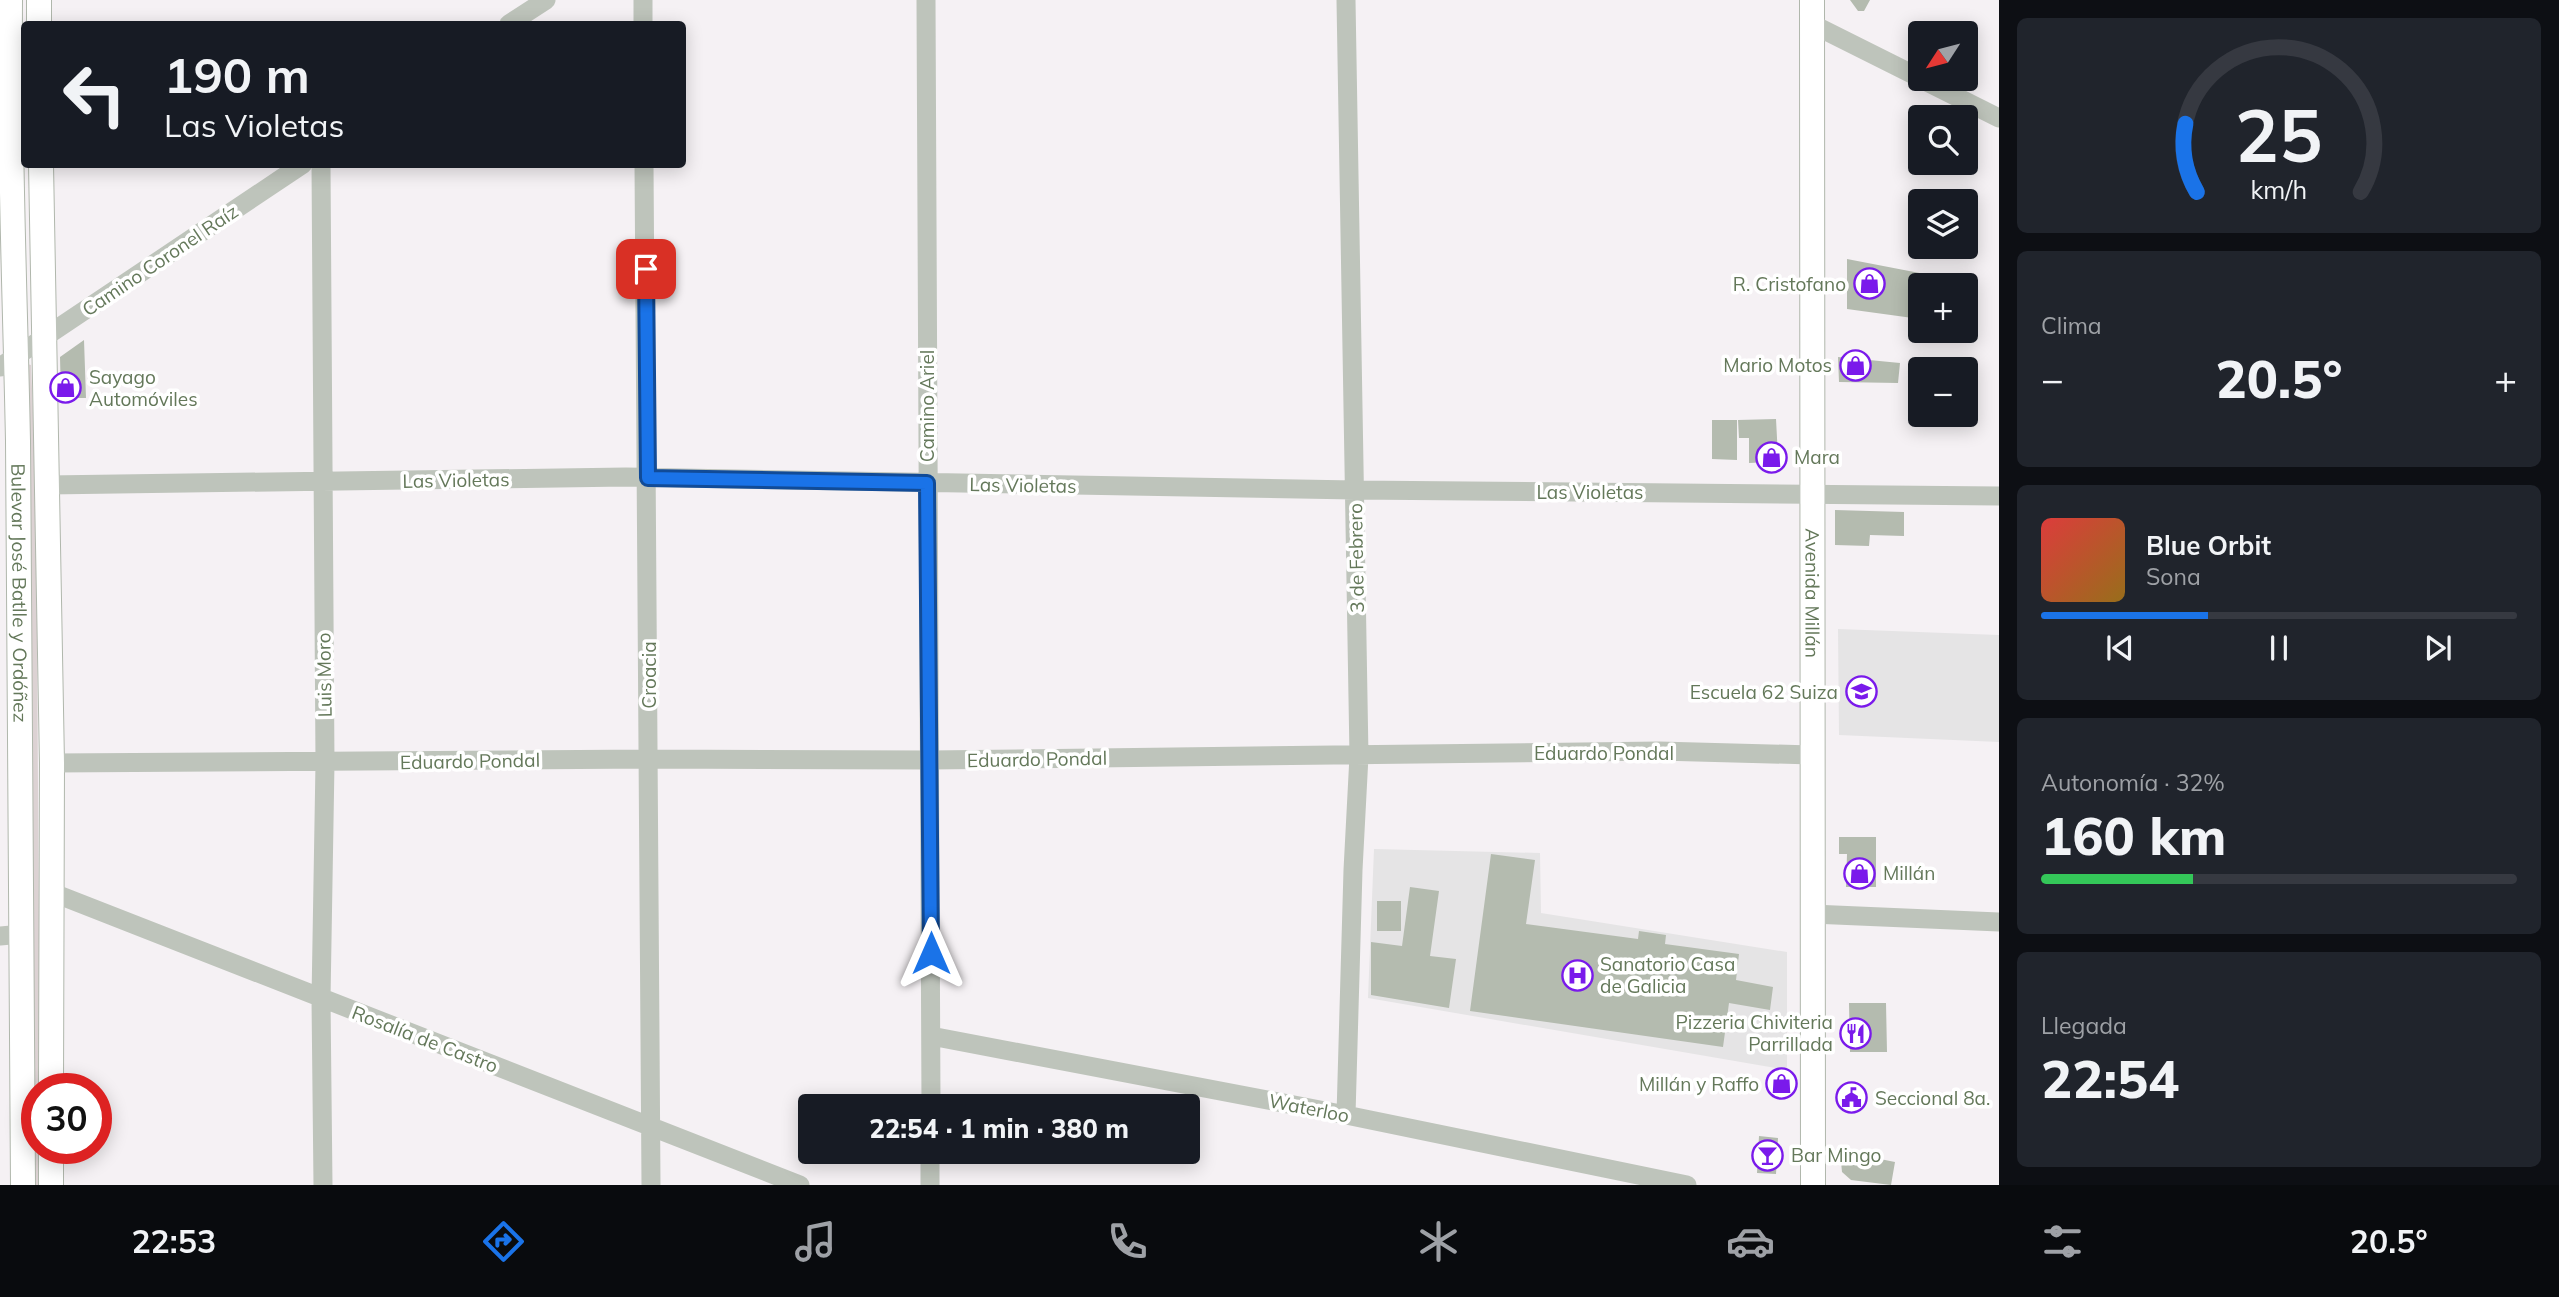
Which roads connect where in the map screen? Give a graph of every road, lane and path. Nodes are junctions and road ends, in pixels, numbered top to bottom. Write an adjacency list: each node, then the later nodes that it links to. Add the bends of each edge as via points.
1 (10, 0): 12 (main road, Bulevar José Batlle y Ordóñez)
2 (39, 0): 8 (main road)
3 (545, 0): 9 (street)
4 (643, 0): 10 (street)
5 (926, 0): 25 (street, Camino Ariel)
6 (1346, 0): 27 (street, 3 de Febrero)
7 (1812, 12): 11 (street); 28 (main road, Avenida Millán)
8 (39, 21)
9 (514, 21)
10 (643, 21)
11 (1908, 71)
12 (12, 90): 19 (main road, Bulevar José Batlle y Ordóñez)
13 (1946, 91): 14 (street)
14 (1999, 118)
15 (41, 168): 21 (main road, Bulevar José Batlle y Ordóñez)
16 (297, 168): 21 (street, Camino Coronel Raíz)
17 (321, 168): 24 (street, Luis Moro)
18 (644, 168): 23 (street, Croacia)
19 (12, 246): 20 (main road); 22 (main road, Bulevar José Batlle y Ordóñez)
20 (0, 281)
21 (44, 338): 22 (street, Camino Coronel Raíz); 26 (main road, Bulevar José Batlle y Ordóñez)
22 (5, 358): 39 (main road, Bulevar José Batlle y Ordóñez, via 22,763)
23 (648, 478): 24 (street, Las Violetas); 25 (street, Las Violetas); 32 (street, Croacia)
24 (322, 482): 26 (street, Las Violetas); 34 (street, Luis Moro)
25 (927, 483): 27 (street, Las Violetas); 33 (street, Camino Ariel)
26 (48, 485): 35 (main road, Bulevar José Batlle y Ordóñez)
27 (1355, 490): 28 (street, Las Violetas); 30 (street, 3 de Febrero)
28 (1812, 493): 29 (street, Las Violetas); 31 (main road, Avenida Millán)
29 (1999, 496)
30 (1359, 755): 31 (street, Eduardo Pondal, via 1659,751); 33 (street, Eduardo Pondal); 44 (street, 3 de Febrero)
31 (1812, 755): 37 (main road, Avenida Millán)
32 (649, 759): 33 (street, Eduardo Pondal); 34 (street, Eduardo Pondal); 45 (street, Croacia)
33 (930, 760): 41 (street, Camino Ariel)
34 (325, 762): 35 (street, Eduardo Pondal); 40 (street, Luis Moro)
35 (52, 763): 36 (main road, Bulevar José Batlle y Ordóñez)
36 (51, 892): 40 (street, Rosalía de Castro); 42 (main road, Bulevar José Batlle y Ordóñez)
37 (1812, 914): 38 (street); 55 (main road, Avenida Millán)
38 (1999, 922)
39 (11, 935): 48 (main road, Bulevar José Batlle y Ordóñez)
40 (321, 999): 45 (street, Rosalía de Castro); 50 (street, Luis Moro)
41 (931, 1036): 43 (street, Camino Ariel); 44 (street, Waterloo)
42 (51, 1073)
43 (931, 1094)
44 (1346, 1115): 54 (street, Waterloo)
45 (650, 1126): 51 (street, Croacia); 52 (street, Rosalía de Castro)
46 (51, 1164): 49 (main road)
47 (930, 1164): 53 (street)
48 (23, 1185)
49 (51, 1185)
50 (323, 1185)
51 (651, 1185)
52 (800, 1185)
53 (930, 1185)
54 (1687, 1185)
55 (1813, 1185)

